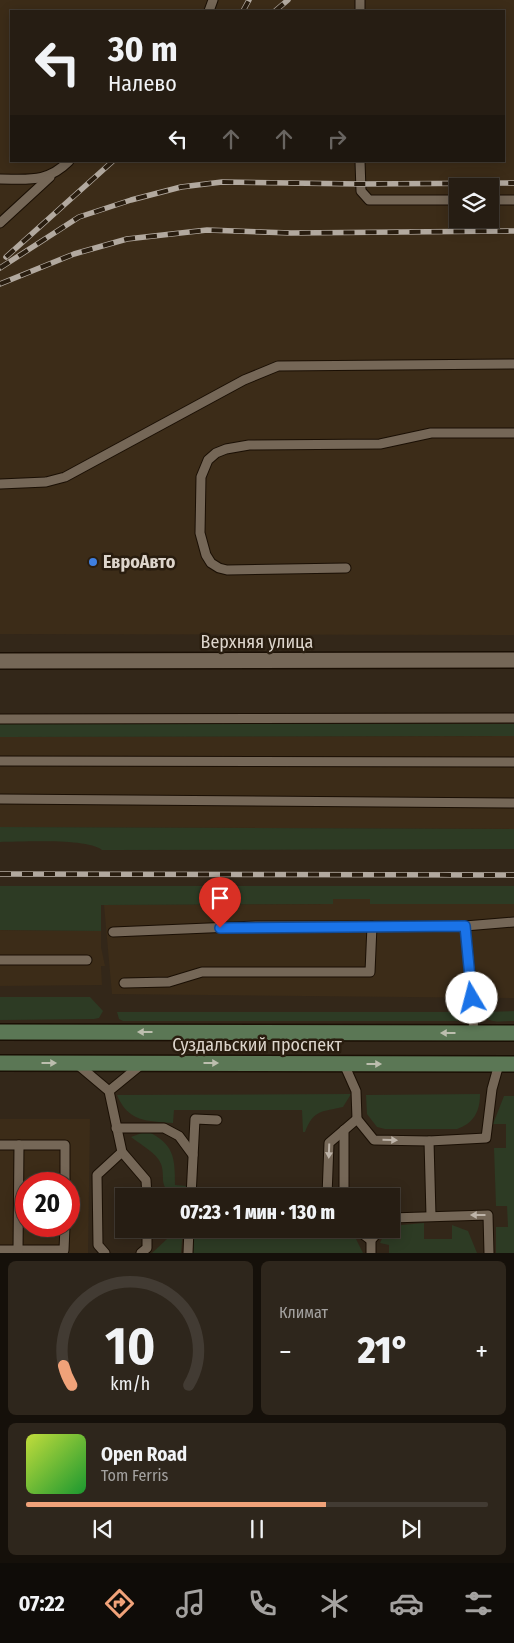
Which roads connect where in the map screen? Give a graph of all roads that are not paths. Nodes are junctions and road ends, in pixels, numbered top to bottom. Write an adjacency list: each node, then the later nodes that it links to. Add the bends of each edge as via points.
1 (68, 162): 3 (lane)
2 (360, 162): 5 (lane, via 361,191 369,200)
3 (52, 176): 4 (lane); 8 (lane)
4 (0, 179)
5 (449, 200)
6 (499, 200): 7 (lane)
7 (514, 200)
8 (0, 223)
9 (514, 364): 11 (lane, via 278,366 244,380 65,477 46,482)
10 (514, 433): 12 (lane, via 431,433 380,444 248,445 226,449 208,460 201,477 200,533 211,563 227,570)
11 (0, 484)
12 (346, 568)
13 (514, 660): 14 (street, Верхняя улица)
14 (0, 661)
15 (514, 718): 16 (lane)
16 (0, 719)
17 (0, 761): 18 (lane)
18 (514, 762)
19 (0, 799): 20 (lane)
20 (514, 803)
21 (514, 922): 23 (lane)
22 (372, 926): 23 (lane); 24 (lane, via 256,926); 27 (lane, via 370,972 202,972 168,982)
23 (465, 926): 29 (lane, via 474,1009)
24 (113, 932)
25 (0, 960): 26 (lane)
26 (87, 960)
27 (124, 983)
28 (0, 1032): 29 (main road, Суздальский проспект, one-way to 28)
29 (473, 1033): 30 (main road, Суздальский проспект)
30 (514, 1033)
31 (75, 1062): 32 (main road, Суздальский проспект, one-way to 31); 33 (main road, Суздальский проспект); 36 (lane)
32 (0, 1063)
33 (143, 1063): 34 (main road, Суздальский проспект, one-way to 34); 36 (lane)
34 (344, 1064): 35 (main road, Суздальский проспект, one-way to 35); 37 (lane, via 356,1091)
35 (506, 1064): 41 (lane, via 492,1090 486,1138)
36 (108, 1090): 39 (lane)
37 (357, 1119): 40 (lane); 41 (lane, one-way to 41, via 374,1140)
38 (217, 1120): 45 (lane, via 195,1119)
39 (116, 1128): 44 (lane); 45 (lane, via 164,1128 179,1136)
40 (344, 1130): 49 (lane, one-way to 49, via 329,1143); 50 (lane)
41 (429, 1141): 51 (lane)
42 (0, 1145): 43 (lane)
43 (19, 1145): 46 (lane, via 65,1145); 59 (lane)
44 (122, 1152): 47 (lane, via 146,1180); 60 (lane, via 97,1175 98,1245)
45 (193, 1155): 48 (lane)
46 (65, 1172)
47 (146, 1188)
48 (191, 1188)
49 (327, 1188)
50 (344, 1188)
51 (431, 1216): 52 (lane); 64 (lane, one-way to 51, via 488,1215)
52 (400, 1218)
53 (65, 1237): 59 (lane, via 64,1250)
54 (189, 1238): 62 (lane)
55 (368, 1238): 57 (lane)
56 (147, 1239): 61 (lane, via 147,1248)
57 (371, 1240): 63 (lane)
58 (0, 1250): 59 (lane)
59 (18, 1250)
60 (105, 1253)
61 (141, 1253)
62 (188, 1253)
63 (371, 1253)
64 (489, 1253)

